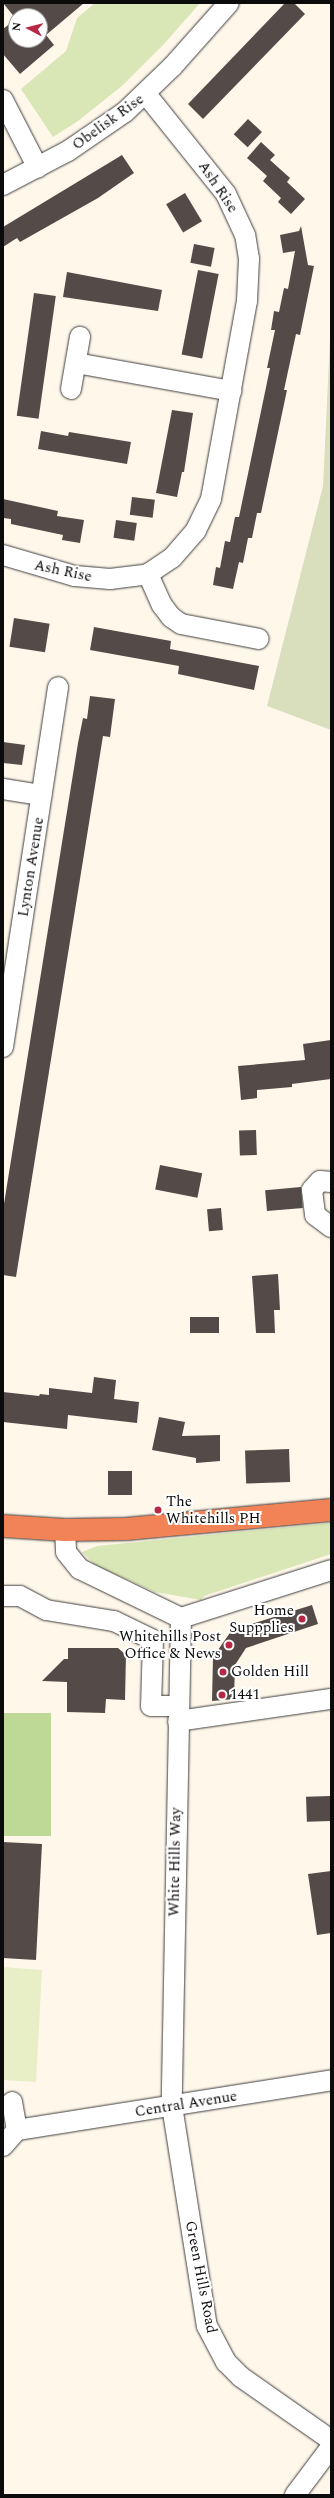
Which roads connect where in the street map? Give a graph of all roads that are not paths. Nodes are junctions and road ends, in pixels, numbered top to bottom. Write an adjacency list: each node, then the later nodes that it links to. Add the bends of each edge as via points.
1 (229, 3): 2 (street, Obelisk Rise)
2 (146, 94): 4 (street, Obelisk Rise, via 94,134); 9 (street, Ash Rise, via 226,194 245,235 249,280)
3 (3, 100): 4 (street)
4 (38, 168): 5 (street, Obelisk Rise)
5 (3, 185)
6 (80, 337): 7 (street)
7 (76, 363): 8 (street); 9 (street)
8 (71, 388)
9 (231, 391): 11 (street, Ash Rise, via 211,499 196,530 172,558)
10 (3, 555): 11 (street, Ash Rise, via 75,576 110,579)
11 (148, 574): 12 (street, via 162,605 171,617 181,624)
12 (259, 639)
13 (58, 687): 15 (street, Lynton Avenue)
14 (3, 789): 15 (street)
15 (42, 795): 16 (street, Lynton Avenue)
16 (3, 1047)
17 (331, 1182): 18 (street, via 320,1181 312,1190 315,1215)
18 (331, 1227)
19 (331, 1510): 21 (highway, via 172,1526)
20 (3, 1526): 21 (highway)
21 (65, 1530): 24 (street, via 66,1552 80,1569)
22 (331, 1570): 24 (street)
23 (3, 1596): 25 (street, via 20,1596 46,1610 114,1621)
24 (181, 1618): 25 (street); 27 (street, White Hills Way)
25 (153, 1640): 27 (street, via 151,1706)
26 (331, 1699): 27 (street)
27 (178, 1713): 30 (street, White Hills Way)
28 (331, 2080): 30 (street, Central Avenue)
29 (12, 2102): 31 (street)
30 (172, 2106): 31 (street, Central Avenue); 33 (street, Green Hills Road, via 207,2326 215,2344 226,2362 241,2377)
31 (17, 2130): 32 (street)
32 (3, 2146)
33 (331, 2440)
34 (331, 2447): 35 (street)
35 (296, 2495)

